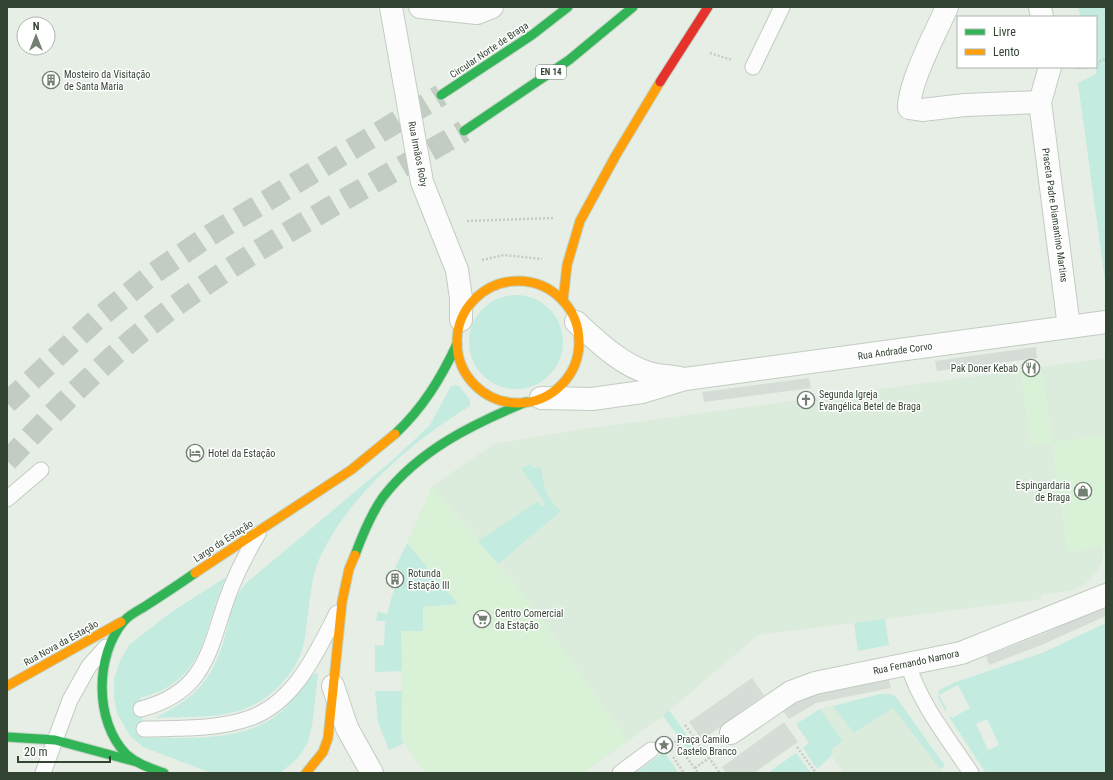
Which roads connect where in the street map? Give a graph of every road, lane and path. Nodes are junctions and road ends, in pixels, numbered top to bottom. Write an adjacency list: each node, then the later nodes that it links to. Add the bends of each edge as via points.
1 (391, 7): 23 (street, Rua Irmãos Roby, via 422,182 457,270 461,298)
2 (420, 7): 3 (street, via 477,13)
3 (492, 7)
4 (568, 7): 13 (main road, Circular Norte de Braga, via 532,35)
5 (633, 7): 15 (main road, EN 14, via 569,60)
6 (708, 7): 22 (main road, via 668,69 580,221 567,265)
7 (782, 7): 11 (lane)
8 (947, 7): 14 (street, via 918,74 909,98 909,108 922,110 965,105)
9 (1106, 58): 10 (path)
10 (1097, 63)
11 (753, 67)
12 (1050, 68): 14 (street, Praceta Padre Diamantino Martins)
13 (441, 95)
14 (1040, 102): 26 (street, Praceta Padre Diamantino Martins)
15 (464, 131)
16 (557, 212): 19 (path)
17 (551, 217): 18 (path)
18 (464, 221)
19 (553, 223)
20 (547, 260): 21 (path, via 504,255)
21 (478, 262)
22 (563, 301): 23 (main road, via 543,286 519,281 494,285 474,300); 24 (main road)
23 (460, 320): 27 (main road)
24 (576, 322): 28 (street, Rua Andrade Corvo, via 623,361 648,373); 29 (main road, via 579,340 577,359 569,375 557,389)
25 (1106, 322): 26 (street, Rua Andrade Corvo)
26 (1069, 327): 28 (street, Rua Andrade Corvo)
27 (457, 344): 29 (main road, via 461,364 471,381 487,394 506,401); 32 (main road, Largo da Estação, via 438,384 417,411 388,440 358,465)
28 (685, 379): 29 (street, Rua Andrade Corvo, via 642,392 599,398)
29 (534, 400): 34 (main road, via 483,420 447,441 408,470 383,498 362,537 349,569)
30 (41, 470): 31 (lane)
31 (7, 499)
32 (260, 530): 35 (main road, Largo da Estação); 40 (lane, via 232,586 211,649 196,676 170,698)
33 (1106, 595): 37 (street, Rua Fernando Namora, via 961,653)
34 (342, 602): 39 (main road); 42 (lane, via 312,661 300,678 268,708 250,718 234,722)
35 (126, 619): 36 (main road, Largo da Estação); 38 (main road, Rua Nova da Estação)
36 (108, 645): 45 (lane, via 89,666 70,700); 51 (main road, Largo da Estação, via 102,689 106,715 114,736)
37 (908, 664): 43 (street, Rua Fernando Namora, via 815,683 791,692); 62 (lane, via 923,701)
38 (7, 686)
39 (333, 686): 49 (main road, via 328,738); 57 (street, via 348,728)
40 (141, 708)
41 (685, 725): 50 (path)
42 (144, 729)
43 (731, 733)
44 (7, 737): 45 (main road)
45 (55, 740): 51 (main road); 54 (lane)
46 (678, 745): 53 (path)
47 (797, 747): 61 (path)
48 (651, 750): 58 (lane)
49 (323, 752): 52 (main road); 56 (main road)
50 (709, 758): 53 (path); 60 (path)
51 (138, 762): 55 (main road, Largo da Estação)
52 (323, 766)
53 (694, 768): 59 (path)
54 (43, 773)
55 (164, 773)
56 (306, 773)
57 (372, 773)
58 (620, 773)
59 (698, 773)
60 (720, 773)
61 (816, 773)
62 (971, 773)

